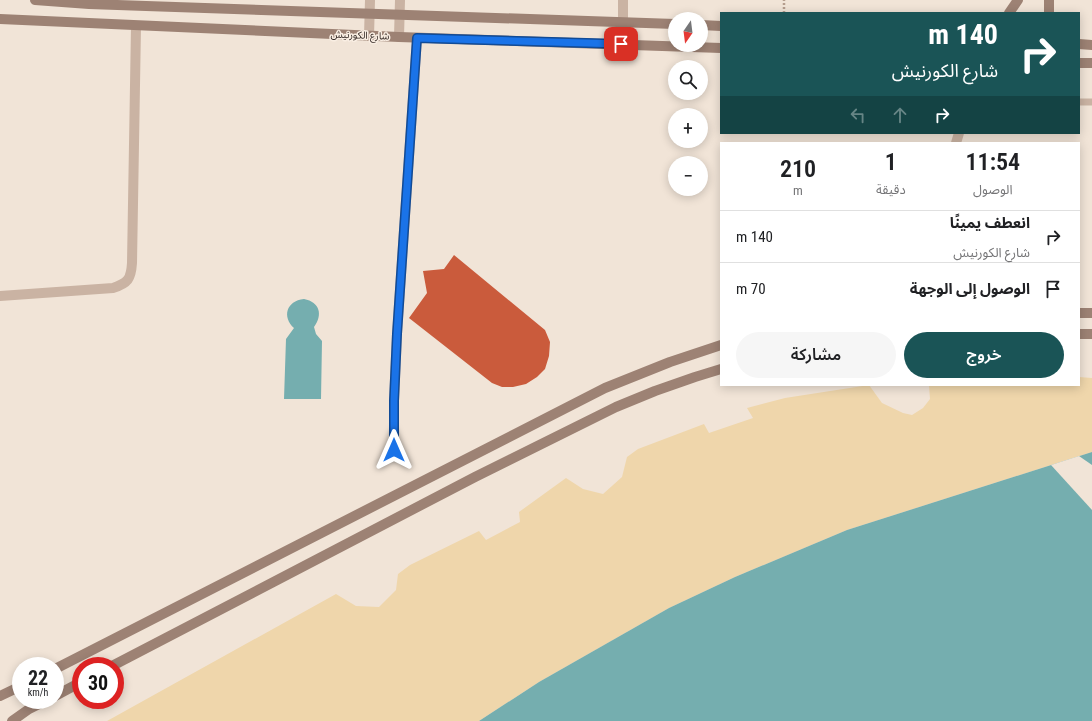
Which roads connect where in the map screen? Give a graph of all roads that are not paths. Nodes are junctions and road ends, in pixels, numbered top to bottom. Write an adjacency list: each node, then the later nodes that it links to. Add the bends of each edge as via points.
1 (35, 0): 7 (street)
2 (370, 0): 11 (street)
3 (400, 0): 12 (street)
4 (623, 0): 14 (street)
5 (1018, 0): 9 (street)
6 (1049, 0): 10 (street)
7 (89, 2): 8 (street)
8 (146, 3): 11 (street)
9 (1010, 12)
10 (1049, 12)
11 (369, 13): 12 (street); 19 (street)
12 (400, 14): 14 (street); 20 (street)
13 (0, 19): 17 (street, شارع الكورنيش)
14 (623, 21): 15 (street)
15 (668, 24)
16 (708, 25): 18 (street)
17 (136, 26): 19 (street, شارع الكورنيش); 29 (street, via 132,264 128,280 113,288)
18 (720, 26)
19 (368, 36): 20 (street, شارع الكورنيش)
20 (399, 37): 21 (street, شارع الكورنيش)
21 (417, 38): 24 (street, شارع الكورنيش); 36 (street, via 397,334)
22 (1080, 44): 23 (street)
23 (1092, 45)
24 (720, 48)
25 (1080, 63): 26 (street)
26 (1092, 64)
27 (1080, 102): 28 (lane)
28 (1092, 102)
29 (0, 296)
30 (1080, 312): 31 (street)
31 (1092, 313)
32 (1080, 334): 33 (street)
33 (1092, 334)
34 (720, 345): 38 (street, via 605,388)
35 (720, 369): 37 (street, via 616,407 475,477)
36 (394, 450)
37 (124, 660)
38 (64, 663)
39 (12, 690): 40 (street)
40 (0, 696)
41 (29, 709): 42 (street)
42 (12, 721)

